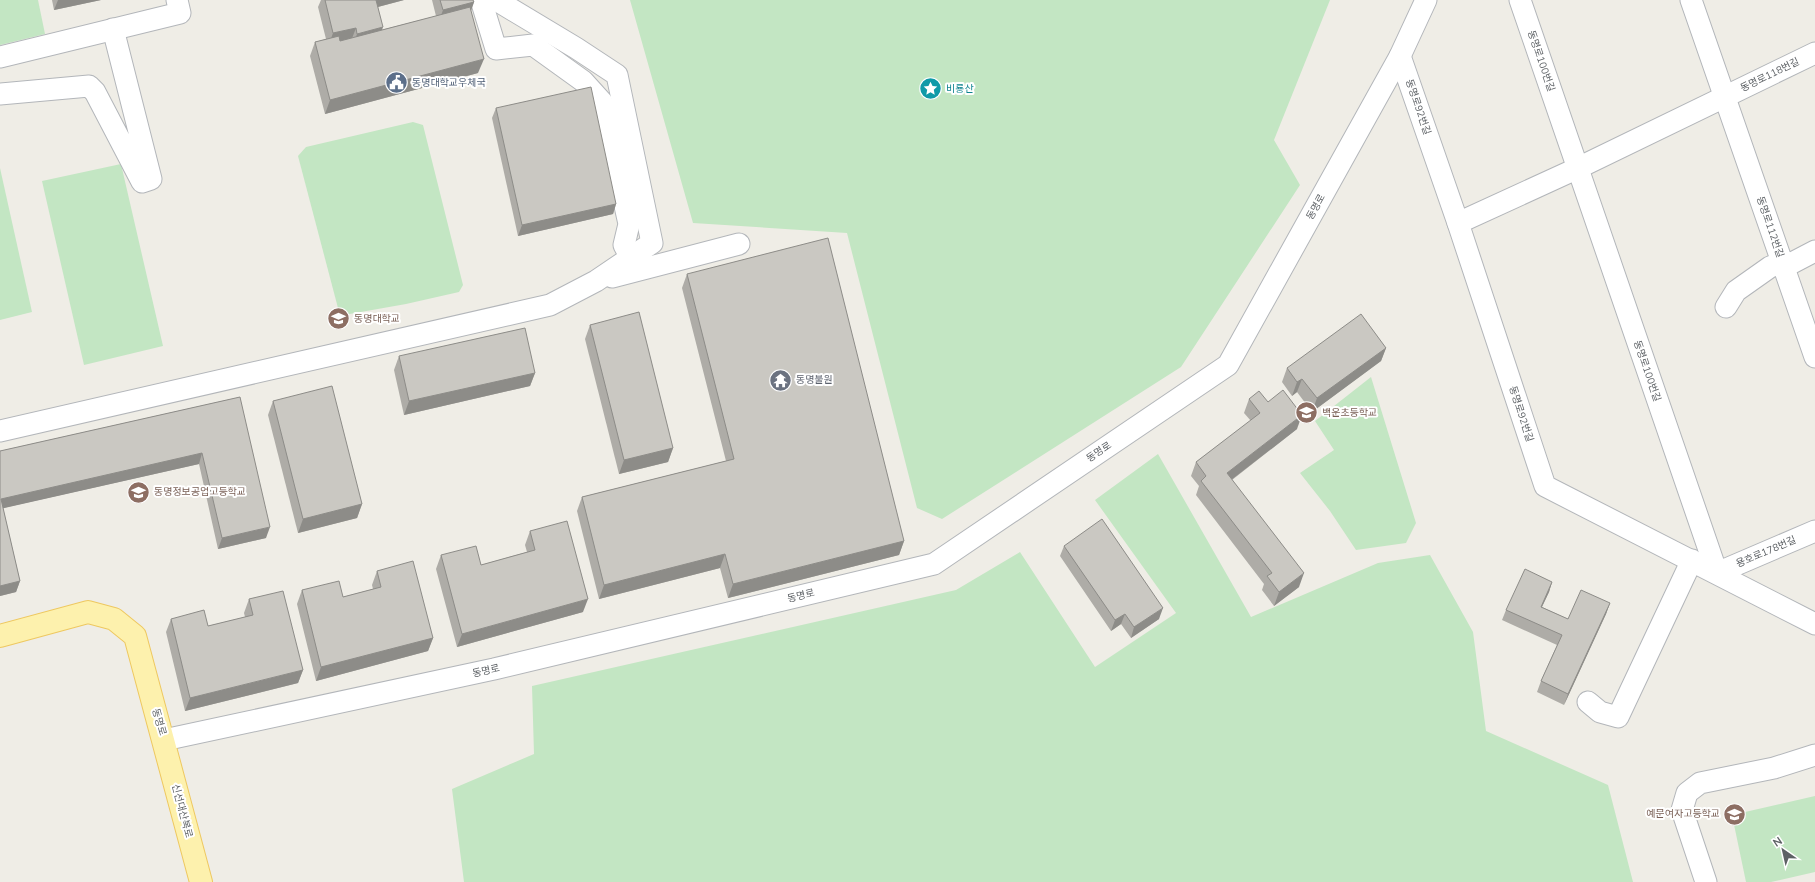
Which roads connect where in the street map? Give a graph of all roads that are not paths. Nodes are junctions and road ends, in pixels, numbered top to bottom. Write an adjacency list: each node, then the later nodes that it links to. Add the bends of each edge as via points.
1 (177, 0): 7 (street, via 180,13)
2 (481, 0): 17 (street, via 496,49 533,45 583,81 602,102 629,224 624,244)
3 (496, 0): 17 (street, via 617,75 652,243)
4 (1426, 0): 9 (street, 동명로)
5 (1520, 0): 13 (street, 동명로100번길)
6 (1692, 0): 12 (street, 동명로112번길)
7 (113, 30): 10 (street); 11 (street, via 151,179 142,182 95,92 89,86)
8 (1815, 53): 12 (street, 동명로118번길)
9 (1400, 56): 14 (street, 동명로92번길); 29 (street, 동명로, via 1228,365 934,564 494,670)
10 (0, 57)
11 (0, 94)
12 (1724, 97): 13 (street); 18 (street, 동명로112번길)
13 (1578, 168): 14 (street); 25 (street, 동명로100번길)
14 (1458, 223): 24 (street, 동명로92번길, via 1545,486)
15 (740, 244): 19 (street)
16 (1815, 251): 18 (street, via 1792,263)
17 (631, 258): 19 (street)
18 (1782, 262): 20 (street, via 1770,267 1736,291); 21 (street, 동명로112번길)
19 (596, 281): 22 (street, via 550,305)
20 (1726, 307)
21 (1815, 357)
22 (0, 431)
23 (1815, 531): 25 (street, 용호로178번길)
24 (1692, 560): 25 (street, 동명로92번길); 28 (street, via 1618,717 1600,712)
25 (1717, 573): 26 (street, 동명로92번길)
26 (1815, 624)
27 (0, 636): 29 (main road, 동명로, via 88,612 114,619 135,636)
28 (1588, 702)
29 (164, 740): 31 (main road, 신선대산복로)
30 (1815, 755): 32 (street, via 1774,768 1700,784 1687,793 1682,810)
31 (201, 882)
32 (1706, 882)

